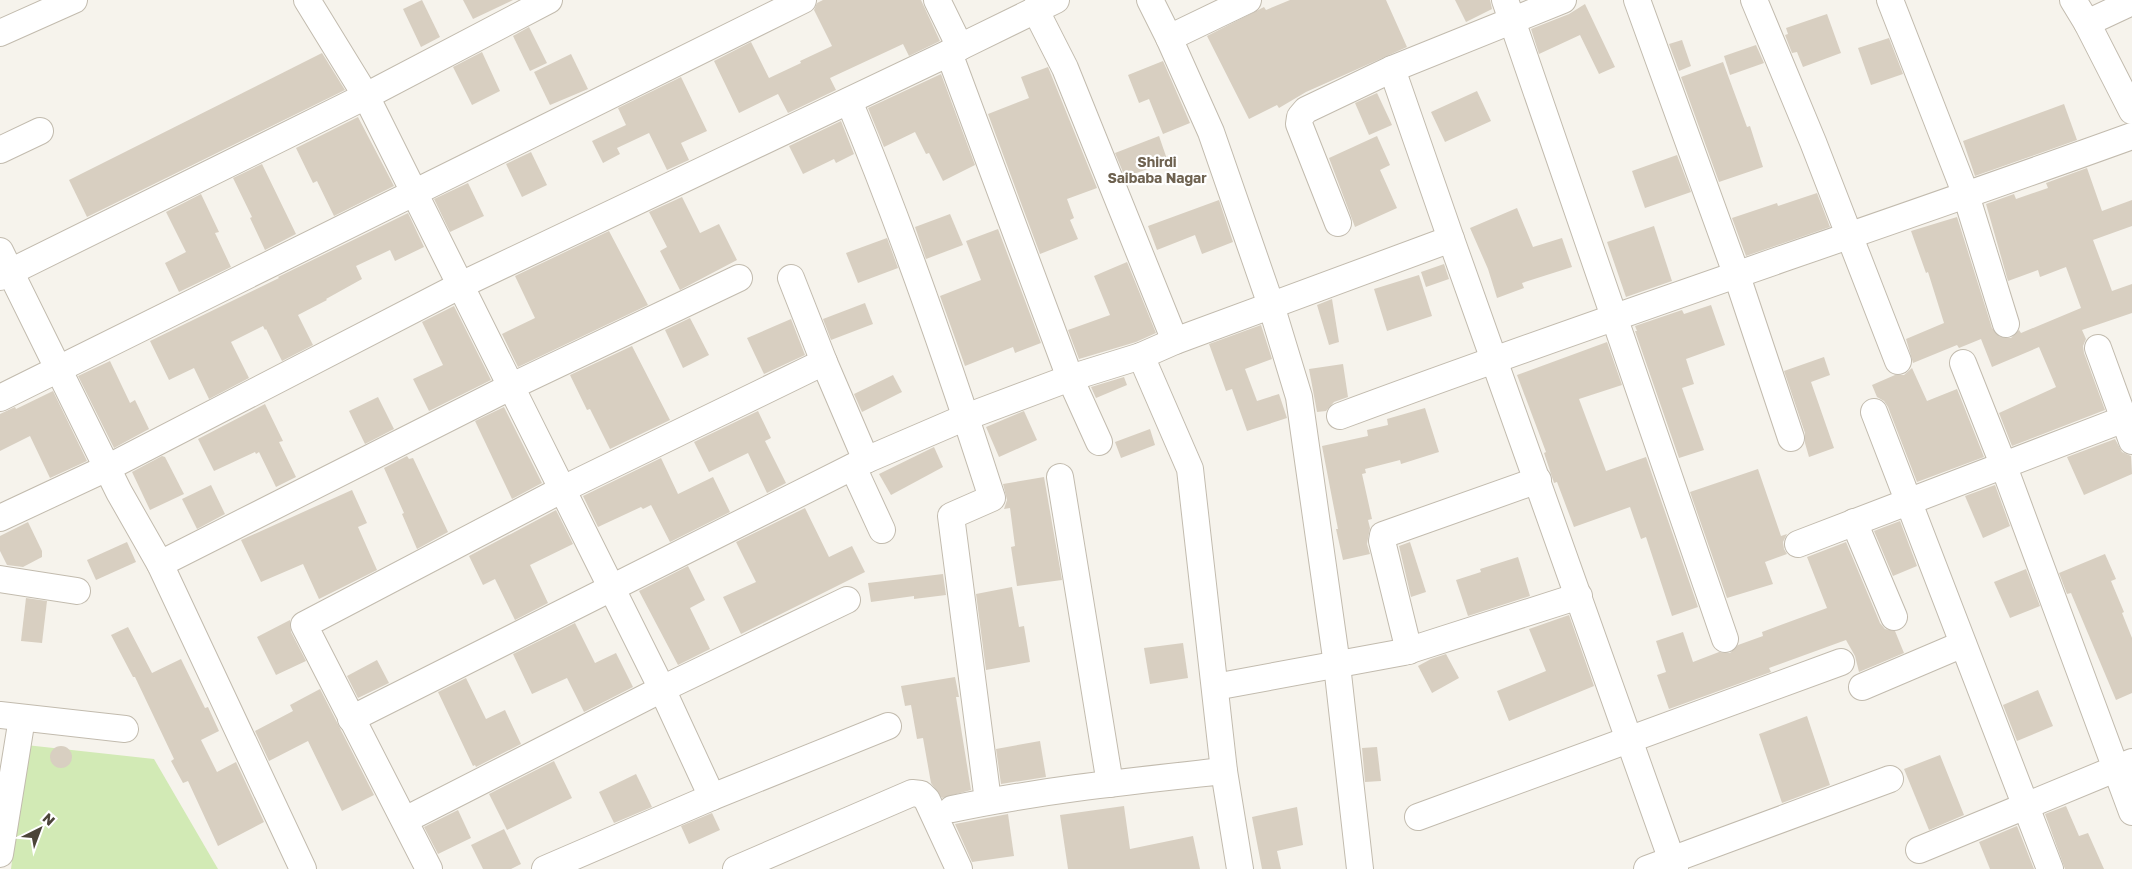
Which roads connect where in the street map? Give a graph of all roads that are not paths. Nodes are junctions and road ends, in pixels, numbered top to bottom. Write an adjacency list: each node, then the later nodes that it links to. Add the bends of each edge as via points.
1 (74, 0): 17 (street)
2 (549, 0): 21 (street)
3 (803, 0): 27 (street)
4 (937, 0): 19 (street)
5 (1150, 0): 18 (street)
6 (1248, 0): 18 (street)
7 (1563, 0): 15 (street)
8 (1637, 0): 33 (street)
9 (1754, 0): 30 (street)
10 (1890, 0): 28 (street)
11 (2072, 0): 16 (street)
12 (310, 1): 21 (street)
13 (2132, 2): 16 (street)
14 (1045, 5): 19 (street); 40 (street, via 1065,68)
15 (1510, 9): 20 (street); 38 (street)
16 (2086, 23): 23 (street)
17 (0, 33)
18 (1169, 38): 37 (street, via 1211,132)
19 (955, 50): 22 (street); 48 (street)
20 (1392, 69): 29 (street, via 1306,110 1300,117 1299,124); 31 (street)
21 (366, 96): 27 (street); 32 (street)
22 (849, 101): 36 (street); 53 (street, via 887,194)
23 (2132, 111)
24 (40, 131): 26 (street)
25 (2132, 136): 28 (street)
26 (0, 150)
27 (414, 192): 36 (street); 47 (street)
28 (1966, 195): 30 (street); 39 (street)
29 (1338, 223)
30 (1849, 236): 33 (street); 44 (street)
31 (1451, 239): 37 (street); 43 (street)
32 (3, 267): 47 (street)
33 (1737, 276): 38 (street); 55 (street)
34 (739, 278): 49 (street)
35 (791, 278): 45 (street)
36 (460, 285): 49 (street); 59 (street)
37 (1272, 305): 40 (street); 79 (street, via 1299,396)
38 (1616, 318): 43 (street); 75 (street)
39 (2006, 324)
40 (1175, 341): 42 (street)
41 (2098, 348): 54 (street)
42 (1141, 356): 48 (street); 81 (street, via 1190,469)
43 (1495, 358): 52 (street); 61 (street)
44 (1898, 361)
45 (824, 362): 57 (street); 62 (street)
46 (1963, 364): 58 (street)
47 (58, 370): 50 (street); 59 (street)
48 (1070, 378): 53 (street); 56 (street)
49 (512, 386): 62 (street); 68 (street)
50 (0, 398)
51 (1874, 412): 63 (street)
52 (1340, 416)
53 (966, 417): 57 (street); 93 (street, via 992,498 951,516)
54 (2129, 425): 58 (street)
55 (1791, 438)
56 (1100, 442)
57 (859, 463): 66 (street); 70 (street)
58 (2003, 464): 63 (street); 88 (street)
59 (107, 468): 64 (street); 68 (street)
60 (1060, 477): 91 (street)
61 (1538, 480): 72 (street); 77 (street, via 1383,535)
62 (563, 489): 70 (street); 84 (street, via 304,625)
63 (1910, 501): 65 (street); 76 (street)
64 (0, 518)
65 (1854, 522): 67 (street); 74 (street)
66 (882, 530)
67 (1798, 544)
68 (160, 564): 102 (street)
69 (0, 579): 71 (street)
70 (610, 587): 82 (street); 84 (street)
71 (78, 591)
72 (1579, 596): 77 (street); 87 (street)
73 (847, 600): 82 (street)
74 (1894, 617)
75 (1725, 639)
76 (1963, 644): 80 (street); 94 (street)
77 (1409, 651): 79 (street)
78 (1841, 662): 87 (street)
79 (1337, 665): 81 (street); 108 (street)
80 (1862, 687)
81 (1215, 688): 89 (street)
82 (662, 689): 92 (street); 98 (street)
83 (11, 717): 86 (street); 100 (street)
84 (351, 719): 98 (street)
85 (888, 726): 92 (street)
86 (125, 729)
87 (1629, 740): 97 (street); 101 (street)
88 (2124, 766): 94 (street); 96 (street)
89 (1224, 771): 91 (street); 107 (street)
90 (1890, 779): 101 (street)
91 (1110, 784): 93 (street)
92 (712, 797): 104 (street)
93 (988, 801): 95 (street)
94 (2025, 806): 99 (street); 110 (street)
95 (952, 808)
96 (2132, 812)
97 (1418, 817)
98 (405, 820): 103 (street)
99 (1920, 850)
100 (0, 854)
101 (1674, 865): 109 (street)
102 (303, 869)
103 (429, 869)
104 (545, 869)
105 (736, 869): 106 (street, via 912,793 927,800)
106 (959, 869)
107 (1240, 869)
108 (1360, 869)
109 (1647, 869)
110 (2050, 869)

